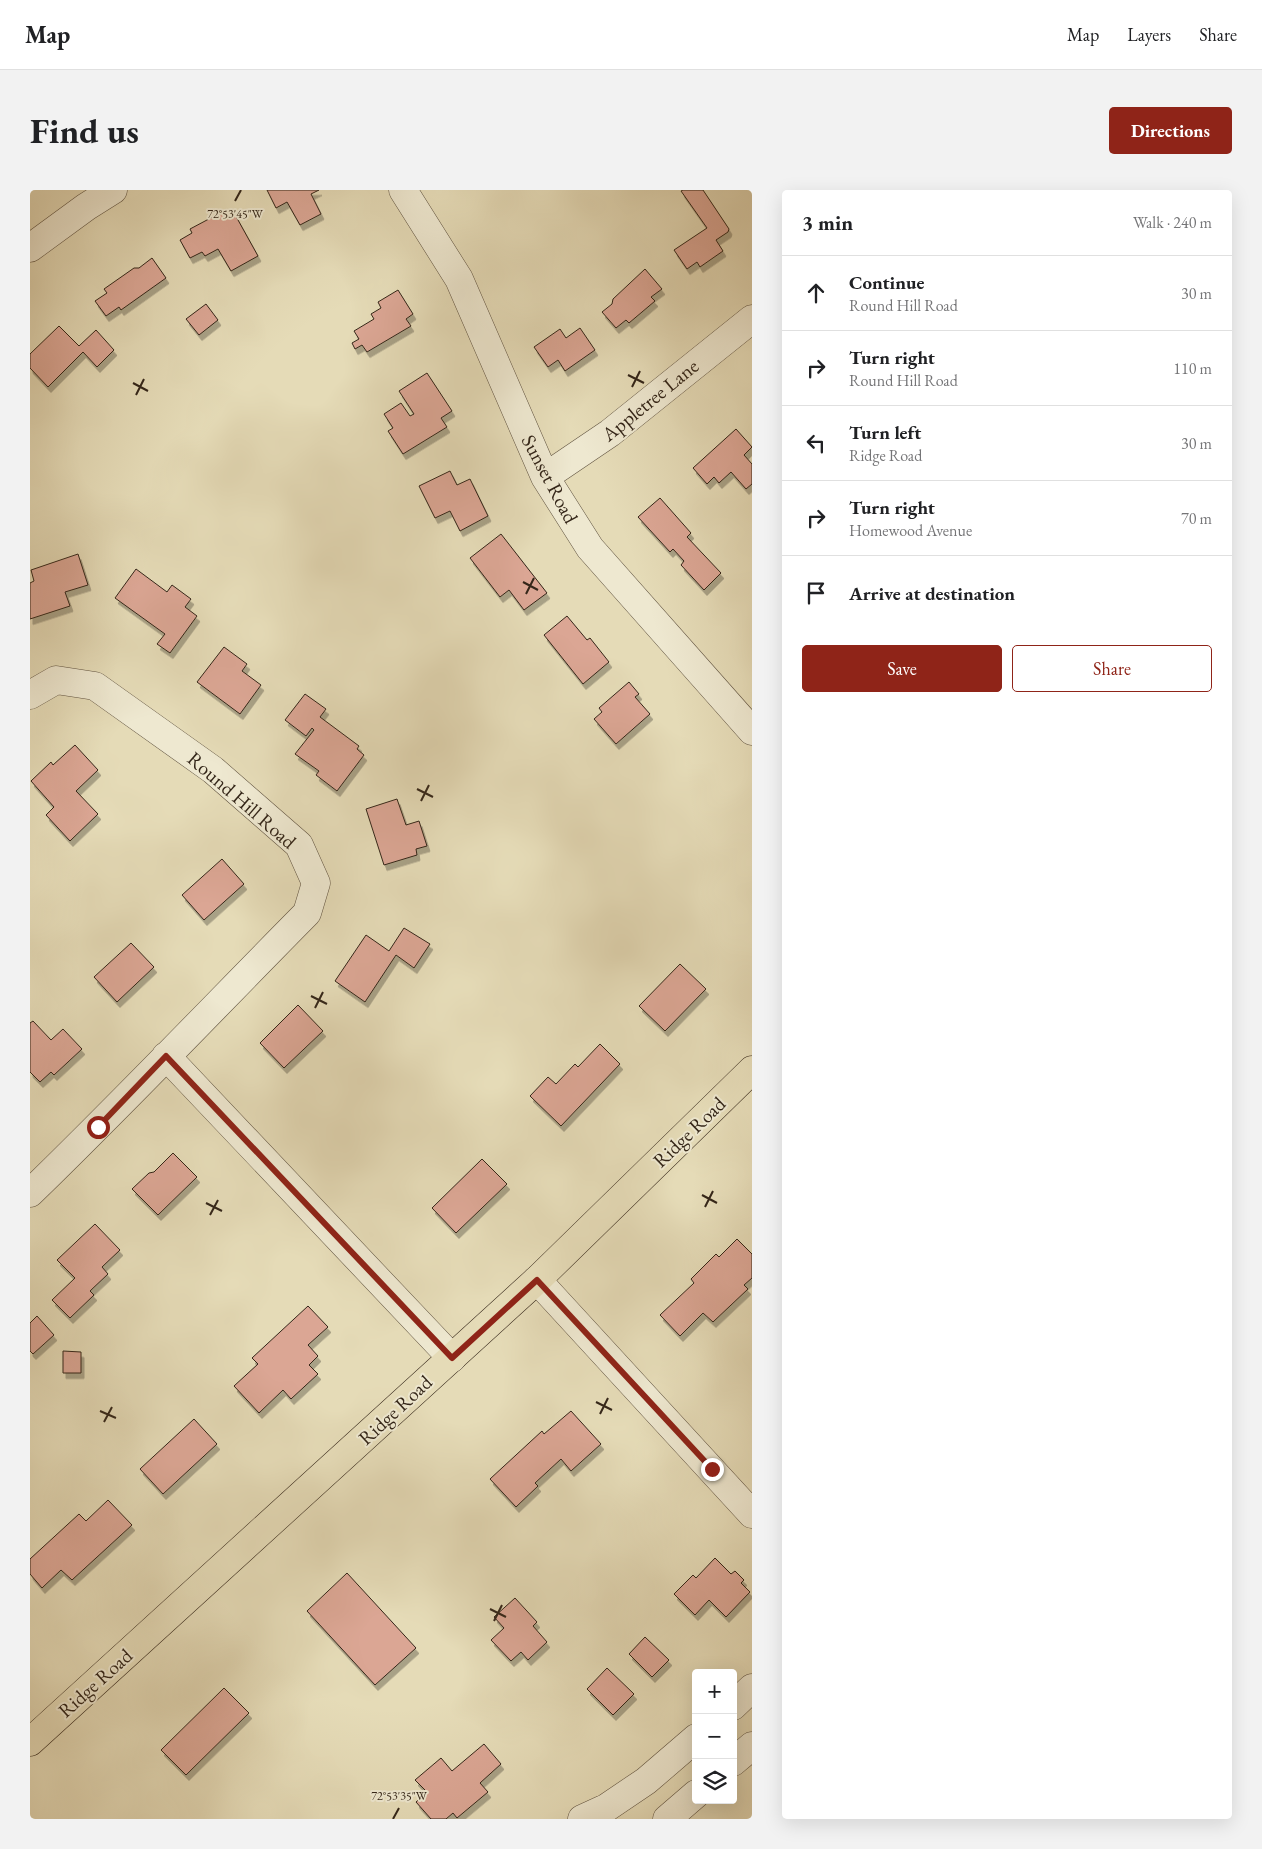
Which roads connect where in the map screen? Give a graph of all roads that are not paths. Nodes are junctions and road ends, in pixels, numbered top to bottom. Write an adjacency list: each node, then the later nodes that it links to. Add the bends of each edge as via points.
1 (113, 190): 3 (street)
2 (403, 190): 5 (street, Sunset Road, via 459,279)
3 (30, 248)
4 (752, 319): 5 (street, Appletree Lane, via 610,433)
5 (545, 477): 7 (street, Sunset Road, via 590,548)
6 (30, 695): 8 (street, Round Hill Road, via 56,680 95,686 213,770 299,845 316,883 307,913)
7 (752, 731)
8 (166, 1056): 10 (street, Round Hill Road); 12 (street)
9 (752, 1070): 11 (main road, Ridge Road)
10 (30, 1193)
11 (537, 1280): 12 (main road, Ridge Road); 13 (street)
12 (452, 1358): 17 (main road, Ridge Road)
13 (752, 1514)
14 (752, 1688): 15 (street)
15 (737, 1702)
16 (692, 1741): 21 (street, via 646,1781 606,1808)
17 (30, 1742)
18 (752, 1746): 19 (street)
19 (737, 1759)
20 (692, 1797): 22 (street)
21 (582, 1819)
22 (666, 1819)

